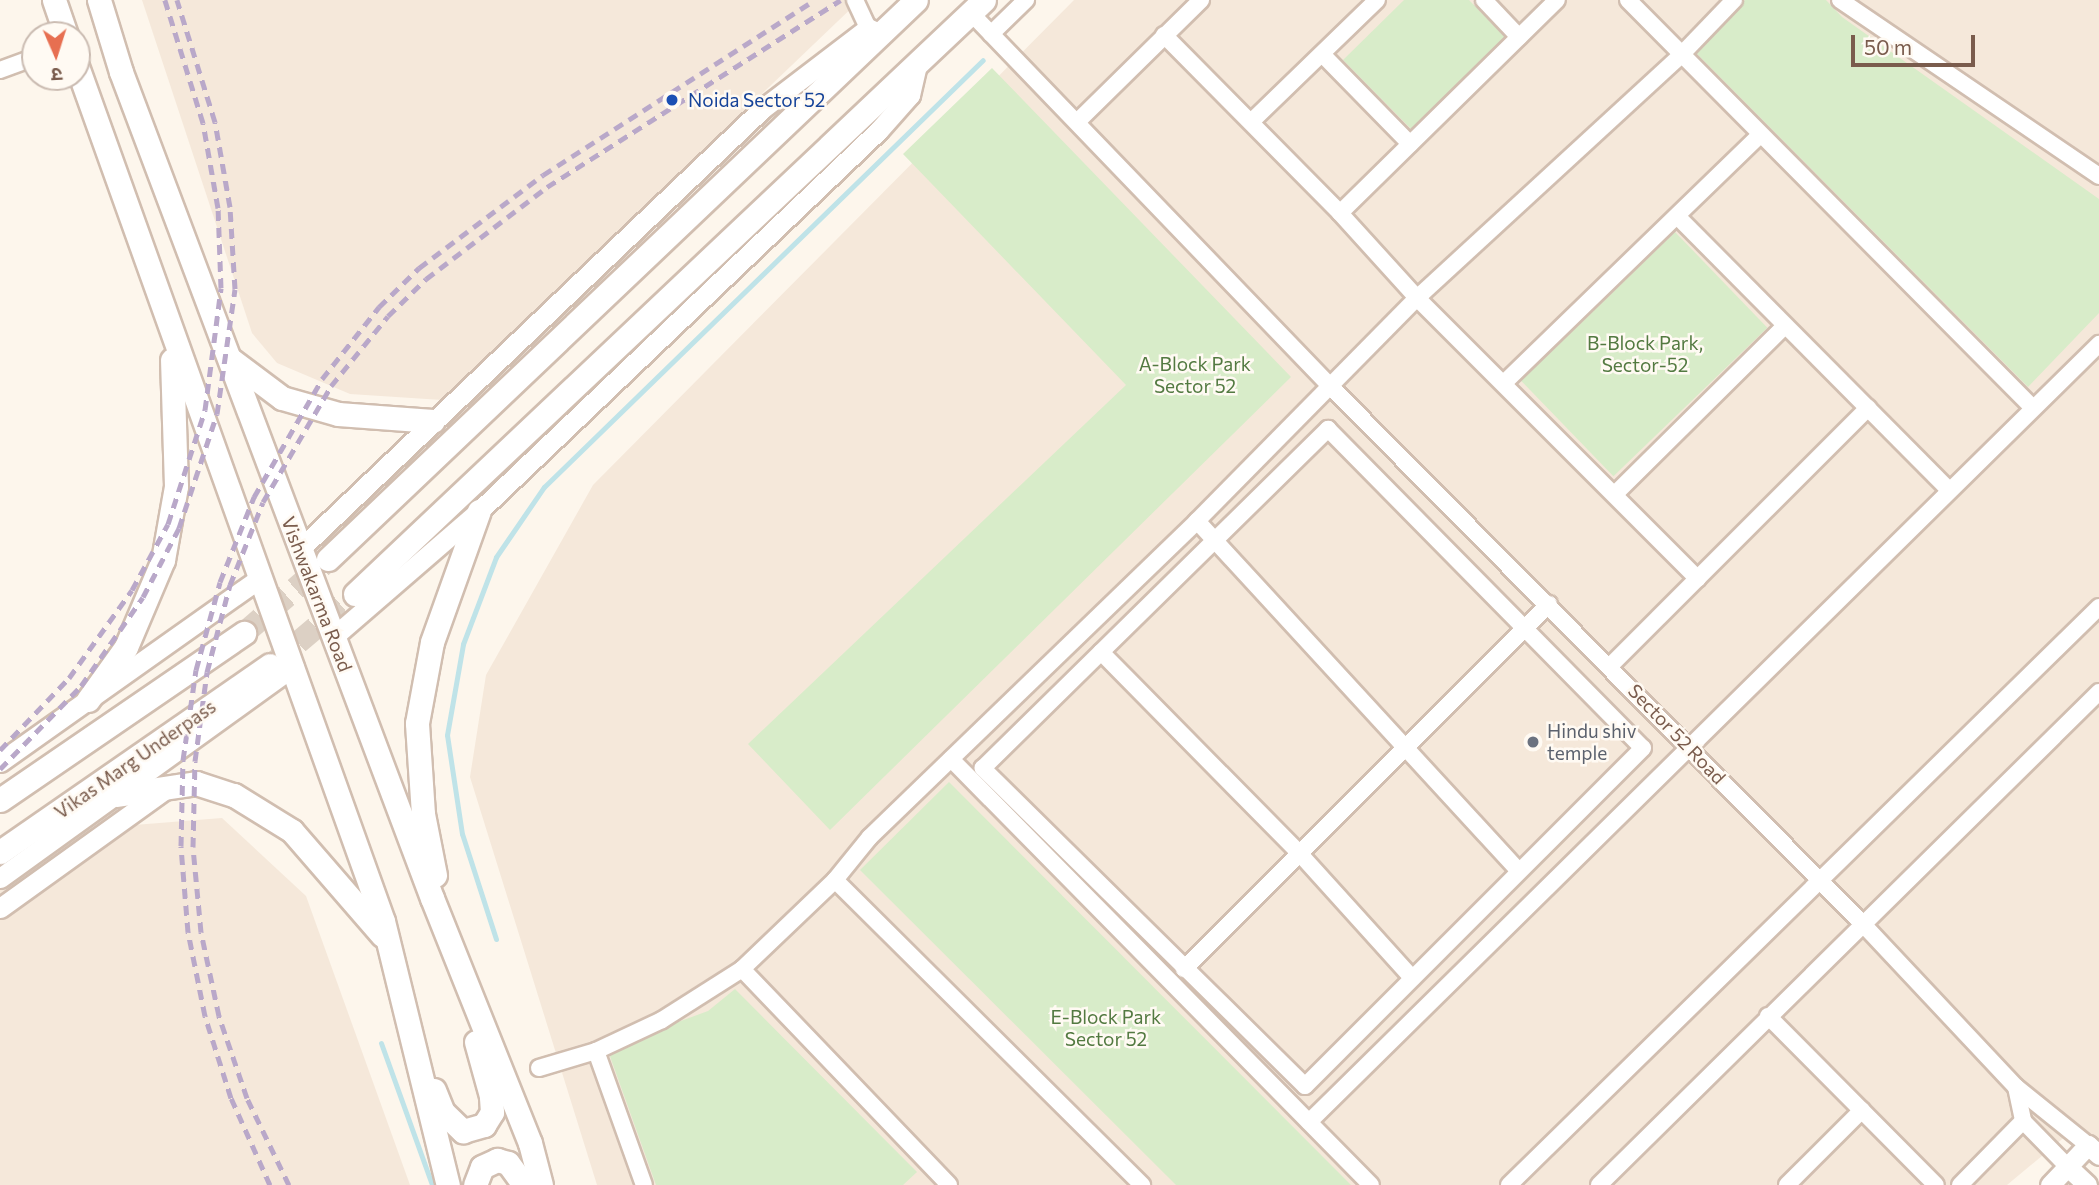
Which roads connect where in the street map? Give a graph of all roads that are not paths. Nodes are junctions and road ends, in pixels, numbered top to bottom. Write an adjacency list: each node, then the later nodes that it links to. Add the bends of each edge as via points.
1 (54, 0): 14 (main road)
2 (99, 0): 36 (main road, Vishwakarma Road, via 121,72)
3 (855, 0): 15 (street)
4 (916, 0): 15 (main road)
5 (1026, 0): 16 (street)
6 (1201, 0): 17 (street)
7 (1377, 0): 19 (street)
8 (1484, 0): 18 (street)
9 (1557, 0): 18 (street)
10 (1629, 0): 20 (street)
11 (1734, 0): 20 (street)
12 (1840, 0): 29 (street)
13 (978, 6): 16 (street, Sector 52 Road); 22 (main road)
14 (61, 21)
15 (874, 31): 41 (street, via 762,109); 48 (main road)
16 (991, 34): 26 (street, Sector 52 Road)
17 (1164, 36): 25 (street); 26 (street)
18 (1519, 37): 28 (street)
19 (1322, 54): 25 (street); 28 (street)
20 (1682, 54): 27 (street); 32 (street)
21 (21, 62): 23 (street)
22 (917, 64): 44 (street, via 910,95 879,130); 51 (main road)
23 (0, 70)
24 (86, 91): 33 (main road)
25 (1252, 121): 30 (street)
26 (1077, 122): 38 (street, Sector 52 Road)
27 (1760, 135): 31 (street); 40 (street)
28 (1410, 144): 30 (street)
29 (2099, 176)
30 (1340, 213): 32 (street)
31 (1676, 216): 34 (street); 37 (street)
32 (1417, 299): 37 (street); 38 (street)
33 (165, 316): 49 (main road); 62 (main road, via 177,429 176,486 163,561 126,647)
34 (1786, 326): 39 (street); 43 (street)
35 (2099, 344): 40 (street)
36 (230, 359): 41 (main road, via 282,398 338,414); 47 (main road, Vishwakarma Road)
37 (1505, 382): 43 (street)
38 (1331, 387): 45 (street); 52 (street, Sector 52 Road)
39 (1868, 408): 42 (street); 50 (street)
40 (2033, 408): 42 (street)
41 (433, 421): 47 (street)
42 (1949, 490): 63 (street)
43 (1615, 494): 50 (street)
44 (479, 511): 56 (street); 76 (main road, via 432,642 417,723)
45 (1196, 521): 46 (street); 65 (street)
46 (1216, 540): 54 (street, via 1328,429); 57 (street); 64 (street)
47 (300, 550): 56 (main road, Vishwakarma Road)
48 (328, 559)
49 (260, 578): 59 (main road); 62 (street)
50 (1698, 579): 60 (street)
51 (355, 594)
52 (1549, 604): 54 (street); 60 (street, Sector 52 Road)
53 (2099, 607): 75 (street)
54 (1525, 628): 64 (street); 72 (street, via 1643,748)
55 (243, 633): 69 (main road)
56 (333, 637): 76 (main road, Vishwakarma Road)
57 (1101, 652): 71 (street); 81 (street, via 983,768)
58 (270, 665): 70 (main road, Vikas Marg Underpass)
59 (294, 666): 68 (street); 79 (main road)
60 (1611, 666): 63 (street, Sector 52 Road)
61 (2099, 692): 78 (street)
62 (88, 700): 66 (street)
63 (1688, 745): 75 (street, Sector 52 Road); 91 (street)
64 (1405, 746): 71 (street); 72 (street)
65 (951, 759): 74 (street, via 870,837); 91 (street)
66 (0, 762)
67 (174, 784): 68 (main road); 77 (street); 79 (main road, via 197,782 234,795 292,831)
68 (117, 795): 73 (street)
69 (0, 800)
70 (0, 852)
71 (1301, 855): 81 (street); 82 (street)
72 (1518, 870): 82 (street)
73 (0, 877)
74 (835, 880): 80 (street); 103 (street)
75 (1820, 880): 78 (street, Sector 52 Road); 105 (street)
76 (435, 905): 83 (main road, Vishwakarma Road)
77 (0, 908)
78 (1861, 922): 84 (street); 88 (street, Sector 52 Road)
79 (389, 943): 86 (main road)
80 (742, 969): 85 (street, via 663,1020); 94 (street)
81 (1184, 969): 82 (street, via 1305,1086)
82 (1412, 978)
83 (465, 981): 86 (main road, via 472,1028 491,1096 492,1112 484,1125 463,1131 452,1123); 99 (main road, Vishwakarma Road, via 530,1143)
84 (1768, 1016): 89 (street); 106 (street)
85 (596, 1051): 87 (street); 100 (street)
86 (420, 1066): 96 (main road)
87 (538, 1068)
88 (2016, 1087): 90 (street); 92 (street, Sector 52 Road)
89 (1862, 1110): 107 (street); 108 (street)
90 (2023, 1121): 93 (street); 109 (street)
91 (1309, 1122): 104 (street)
92 (2094, 1150): 93 (street)
93 (2068, 1167): 110 (street); 111 (street)
94 (937, 1173): 101 (street); 102 (street)
95 (2099, 1177): 111 (street)
96 (448, 1185)
97 (475, 1185): 98 (main road, via 482,1167 497,1160 508,1163)
98 (524, 1185)
99 (541, 1185)
100 (644, 1185)
101 (924, 1185)
102 (949, 1185)
103 (1142, 1185)
104 (1371, 1185)
105 (1509, 1185)
106 (1599, 1185)
107 (1787, 1185)
108 (1936, 1185)
109 (1960, 1185)
110 (2050, 1185)
111 (2088, 1185)

